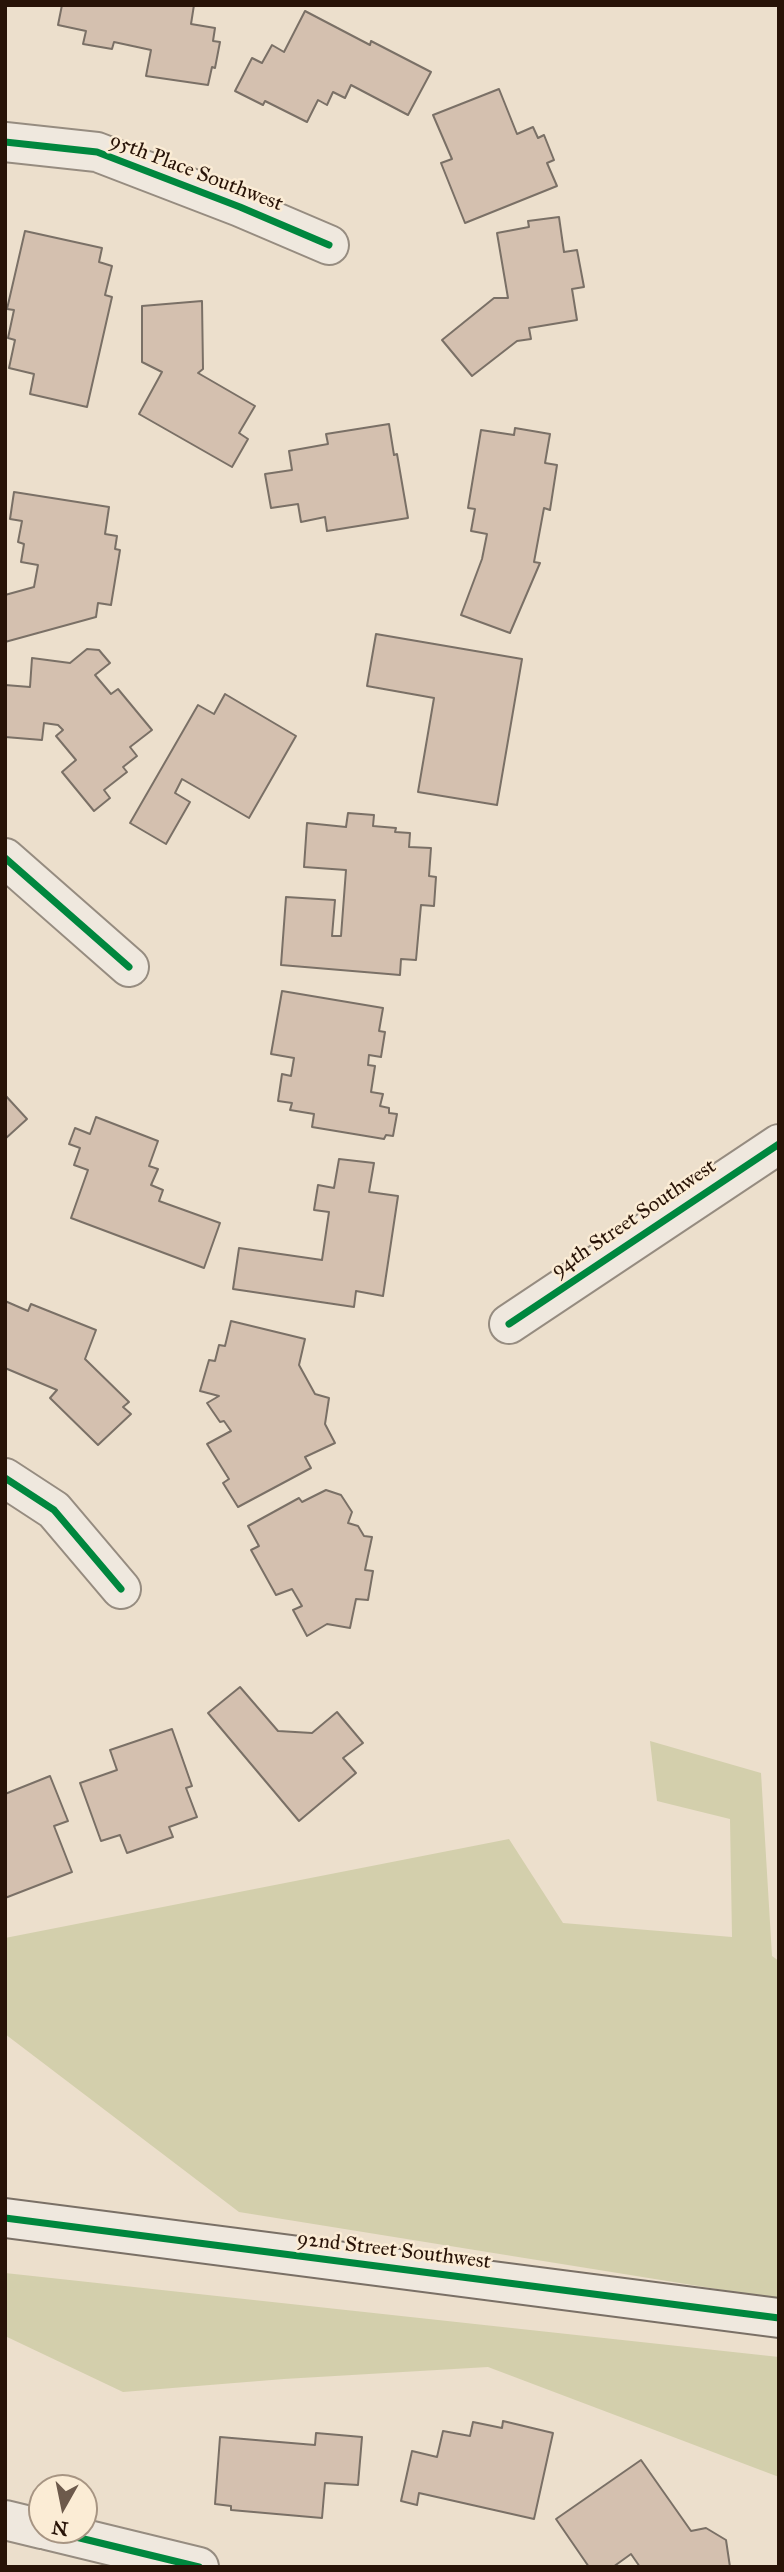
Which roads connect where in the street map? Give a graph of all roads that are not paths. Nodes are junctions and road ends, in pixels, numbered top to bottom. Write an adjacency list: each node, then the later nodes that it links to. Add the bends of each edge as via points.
1 (5, 142): 2 (street, 95th Place Southwest, via 97,152)
2 (329, 245)
3 (5, 858): 4 (street)
4 (129, 967)
5 (779, 1144): 6 (street, 94th Street Southwest)
6 (509, 1324)
7 (5, 1478): 8 (street, via 54,1510)
8 (121, 1589)
9 (5, 2218): 10 (street, 92nd Street Southwest)
10 (779, 2318)
11 (5, 2520): 12 (street)
12 (28, 2525)
13 (98, 2542): 14 (street)
14 (199, 2567)

